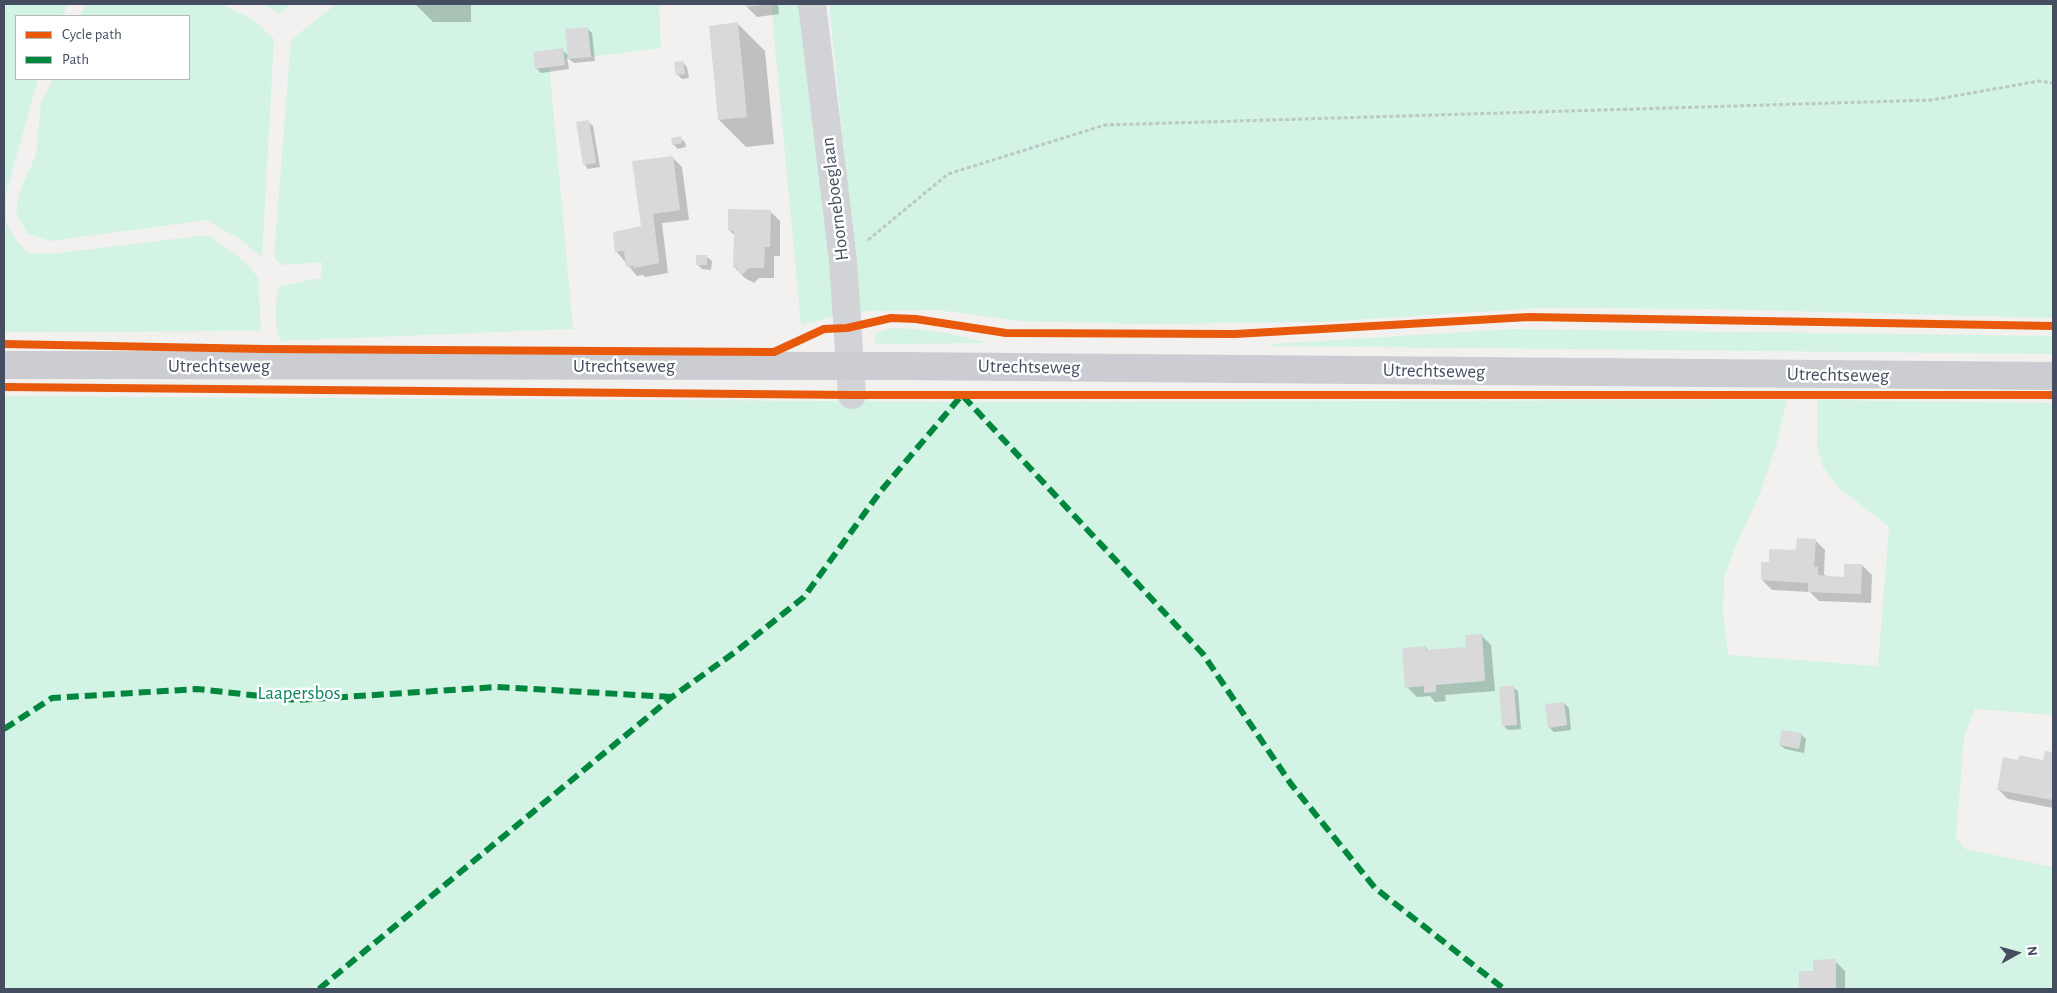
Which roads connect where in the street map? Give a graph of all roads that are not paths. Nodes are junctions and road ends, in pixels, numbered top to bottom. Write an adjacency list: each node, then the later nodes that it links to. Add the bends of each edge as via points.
1 (812, 4): 3 (street, Hoorneboeglaan, via 843,261)
2 (4, 365): 3 (main road, Utrechtseweg)
3 (849, 366): 4 (main road, Utrechtseweg); 5 (street, Hoorneboeglaan)
4 (2053, 376)
5 (852, 395)

